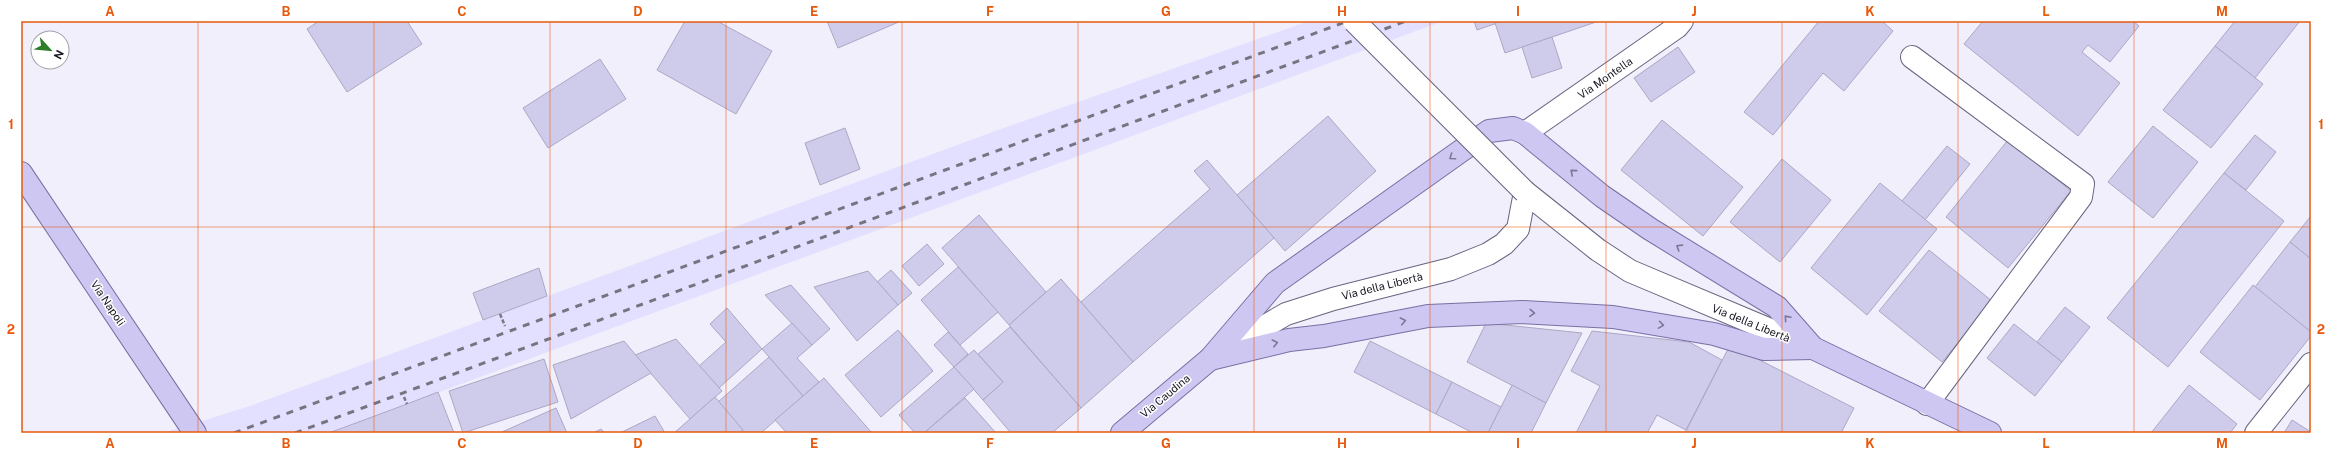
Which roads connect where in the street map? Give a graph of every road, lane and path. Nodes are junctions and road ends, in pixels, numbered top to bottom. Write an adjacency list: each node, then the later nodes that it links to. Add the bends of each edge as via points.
1 (1354, 21): 6 (street, Via della Libertà, bridge)
2 (1682, 21): 4 (street, Via Montella)
3 (1912, 57): 14 (street, via 2083,184 2081,197)
4 (1525, 133): 9 (main road, one-way to 4, via 1777,307 1650,229 1602,196); 10 (main road, Via Caudina, one-way to 10, via 1513,128 1489,131 1275,283)
5 (21, 173): 15 (main road, Via Napoli)
6 (1526, 192): 9 (street, Via della Libertà, via 1598,250 1630,271); 10 (street, Via della Libertà, via 1518,229 1504,244 1488,254 1451,269 1333,299 1286,314)
7 (500, 314): 8 (path)
8 (505, 326)
9 (1813, 348): 10 (main road, one-way to 9, via 1288,340 1324,336 1428,316 1522,312 1614,317 1714,334 1764,349); 14 (main road, Via della Libertà)
10 (1210, 359): 16 (main road, Via Caudina)
11 (2311, 364): 18 (street)
12 (404, 397): 13 (path)
13 (407, 404)
14 (1928, 404): 17 (main road, Via della Libertà)
15 (195, 433)
16 (1122, 433)
17 (1990, 433)
18 (2256, 433)

